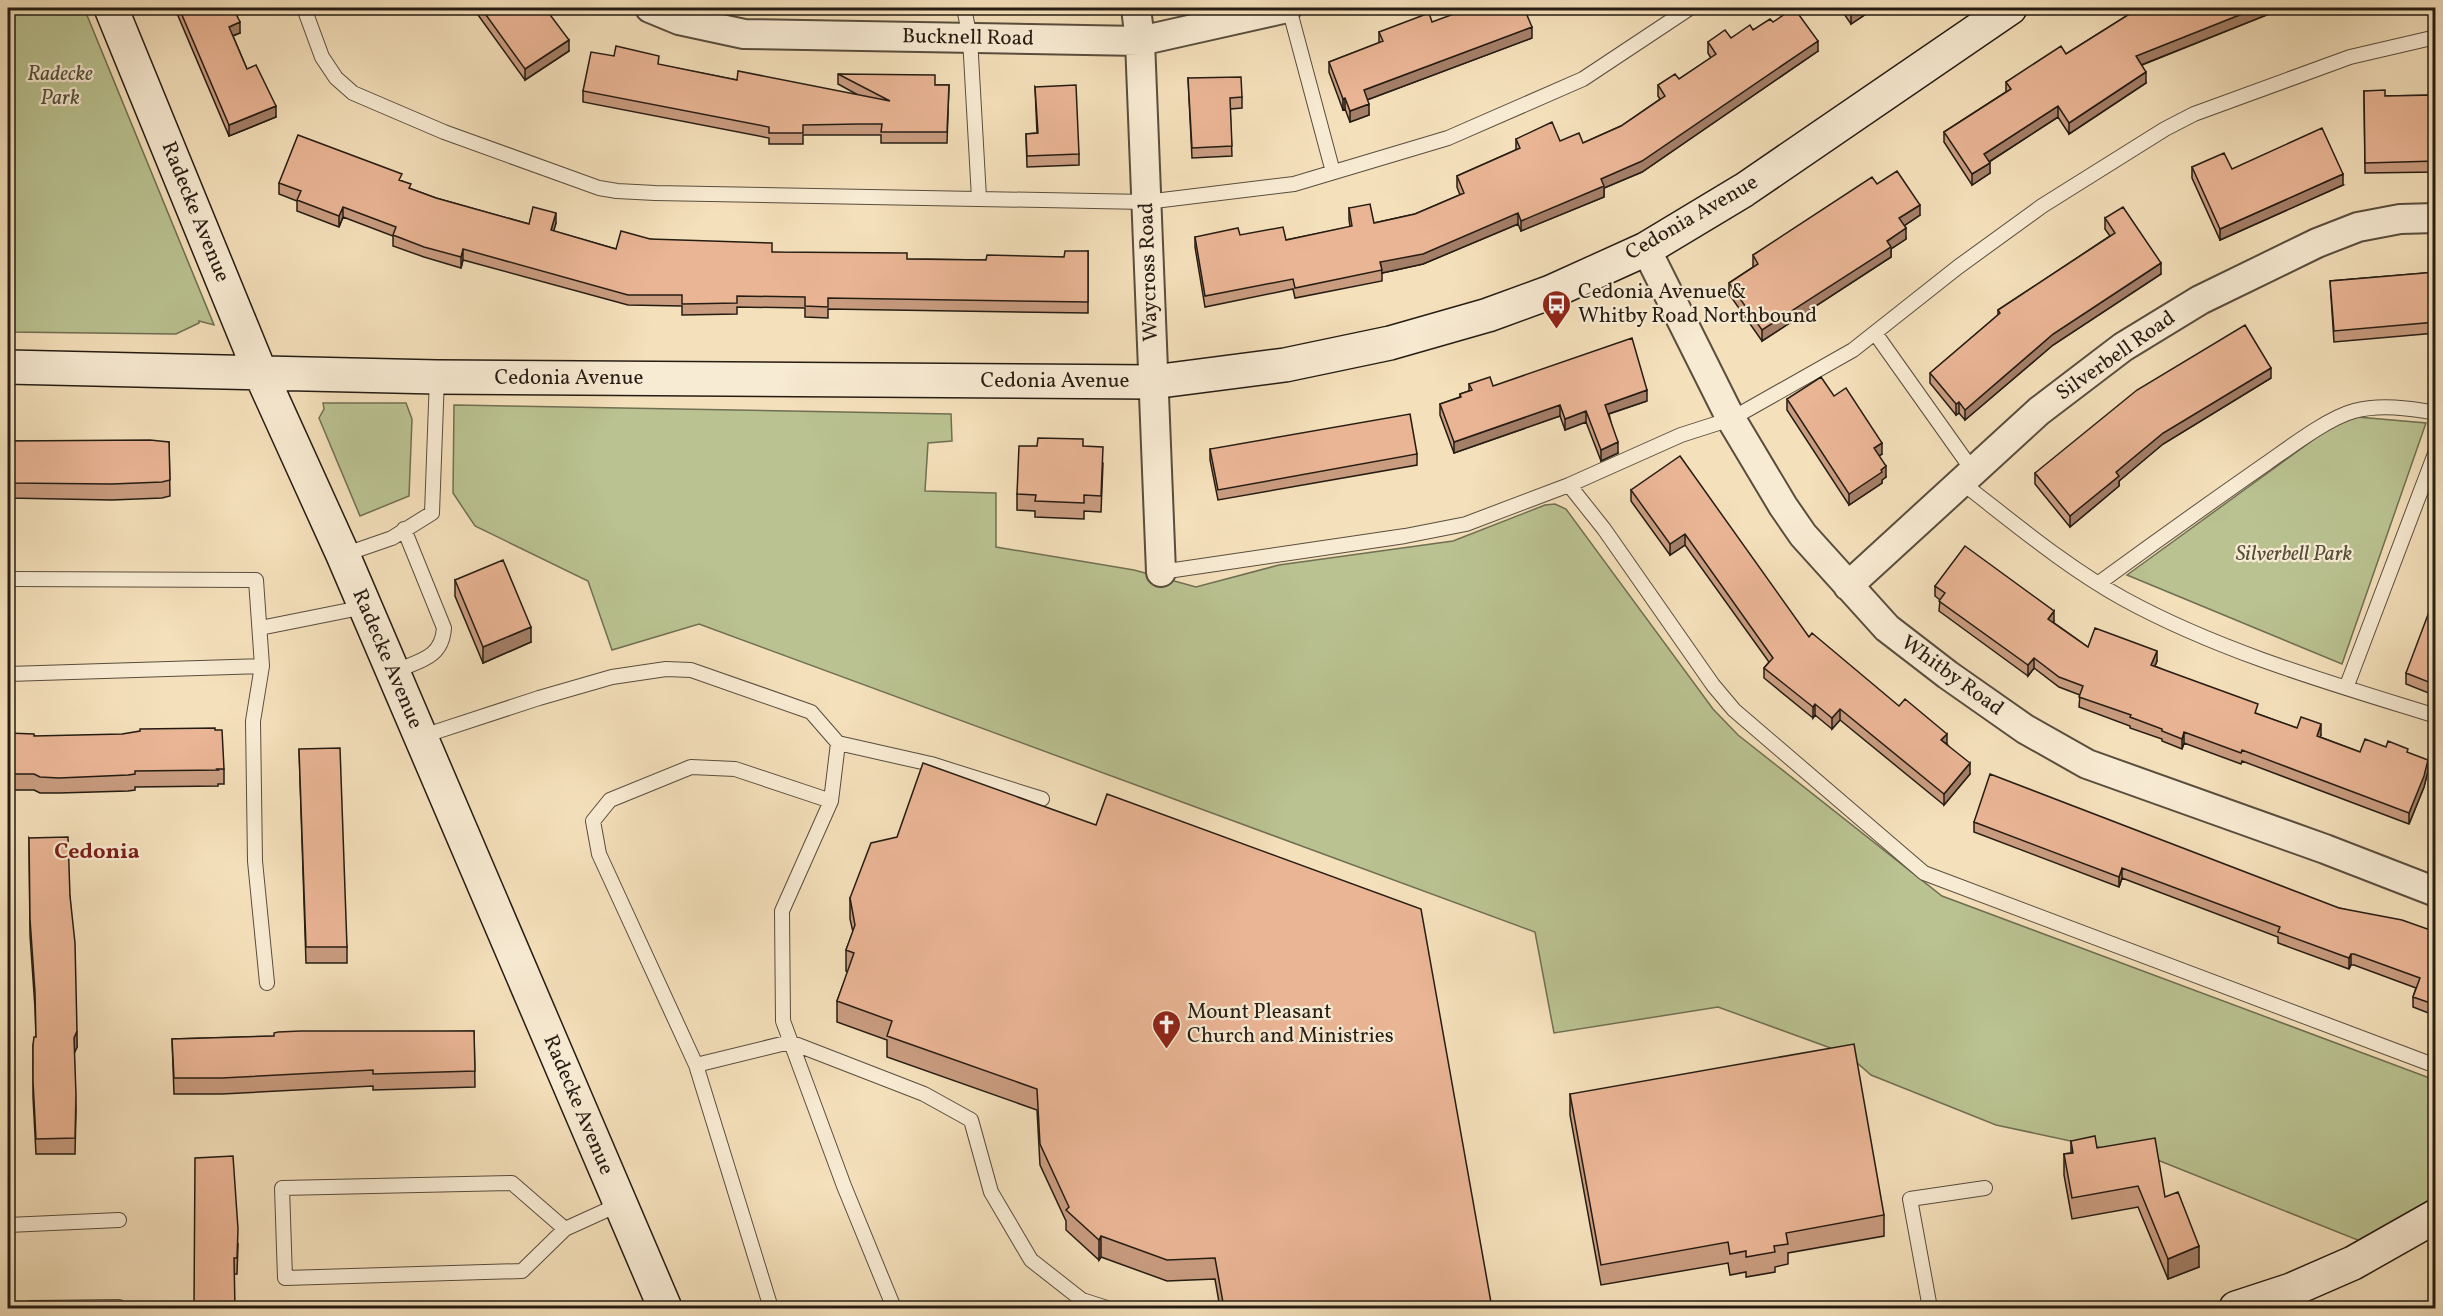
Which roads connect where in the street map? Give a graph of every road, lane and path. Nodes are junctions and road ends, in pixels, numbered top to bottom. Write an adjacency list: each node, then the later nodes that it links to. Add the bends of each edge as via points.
1 (111, 8): 19 (street, Radecke Avenue)
2 (304, 8): 13 (lane, via 322,57 336,78 353,93 444,132 599,188 655,193)
3 (650, 8): 10 (street, Bucknell Road, via 679,20 744,34)
4 (964, 8): 10 (lane)
5 (1136, 8): 11 (street, Waycross Road)
6 (1288, 8): 11 (street, Bucknell Road); 12 (lane)
7 (1690, 8): 12 (lane, via 1584,79 1448,138)
8 (2010, 8): 16 (street, Cedonia Avenue, via 1744,190)
9 (2436, 37): 17 (lane, via 2350,57 2194,114 2165,129 2043,206)
10 (970, 38): 11 (street, Bucknell Road); 13 (lane)
11 (1140, 41): 14 (street, Waycross Road)
12 (1334, 172): 14 (lane, via 1294,184)
13 (979, 198): 14 (lane)
14 (1146, 202): 21 (street, Waycross Road)
15 (2436, 218): 25 (street, Silverbell Road, via 2400,219 2358,227 2200,300 2123,347 2038,411)
16 (1646, 249): 21 (street, Cedonia Avenue, via 1551,292 1390,343 1285,365); 23 (street, Whitby Road)
17 (1875, 333): 23 (lane, via 1853,351); 25 (lane)
18 (8, 367): 19 (street, Cedonia Avenue)
19 (260, 372): 20 (street, Cedonia Avenue); 28 (street, Radecke Avenue)
20 (437, 377): 21 (street, Cedonia Avenue); 27 (lane, via 432,513)
21 (1153, 382): 29 (street, Waycross Road)
22 (2436, 413): 31 (lane, via 2386,408 2353,411 2338,417)
23 (1731, 419): 26 (lane, via 1680,435); 32 (street, Whitby Road, via 1803,535)
24 (2436, 451): 38 (lane)
25 (1967, 477): 31 (lane); 32 (street, Silverbell Road)
26 (1569, 485): 29 (lane, via 1441,530); 48 (lane, via 1729,704 1924,873)
27 (404, 529): 28 (lane, via 392,538); 36 (lane, via 444,628 443,642 435,654)
28 (343, 555): 33 (street, Radecke Avenue)
29 (1161, 572)
30 (8, 579): 34 (lane, via 256,580)
31 (2099, 583): 38 (lane, via 2170,622)
32 (1848, 586): 44 (street, Whitby Road, via 1887,628 1948,675 2025,729 2088,764)
33 (365, 607): 34 (lane); 36 (street, Radecke Avenue)
34 (260, 627): 35 (lane)
35 (262, 666): 37 (lane); 45 (lane, via 253,721 255,861)
36 (393, 672): 40 (street, Radecke Avenue)
37 (8, 674)
38 (2346, 688): 39 (lane)
39 (2436, 716)
40 (420, 737): 41 (lane, via 612,677 666,669 691,670 811,712); 50 (street, Radecke Avenue)
41 (838, 743): 42 (lane, via 931,764); 43 (lane)
42 (1042, 799)
43 (831, 801): 46 (lane, via 782,911 783,1021); 47 (lane, via 735,769 691,767 610,800 593,821 599,854)
44 (2436, 892)
45 (267, 983)
46 (790, 1042): 47 (lane); 59 (lane, via 843,1186); 60 (lane, via 924,1094 971,1120 992,1192 1031,1260 1082,1299)
47 (696, 1065): 58 (lane)
48 (2436, 1066)
49 (1985, 1188): 61 (lane, via 1910,1199)
50 (620, 1204): 54 (lane); 57 (street, Radecke Avenue)
51 (2436, 1216): 62 (street, via 2354,1263)
52 (119, 1220): 53 (lane)
53 (8, 1225)
54 (564, 1229): 54 (lane, via 512,1183 282,1188 285,1278 522,1271)
55 (119, 1307): 56 (lane)
56 (30, 1308)
57 (665, 1308)
58 (771, 1308)
59 (894, 1308)
60 (1106, 1308)
61 (1930, 1308)
62 (2236, 1308)

